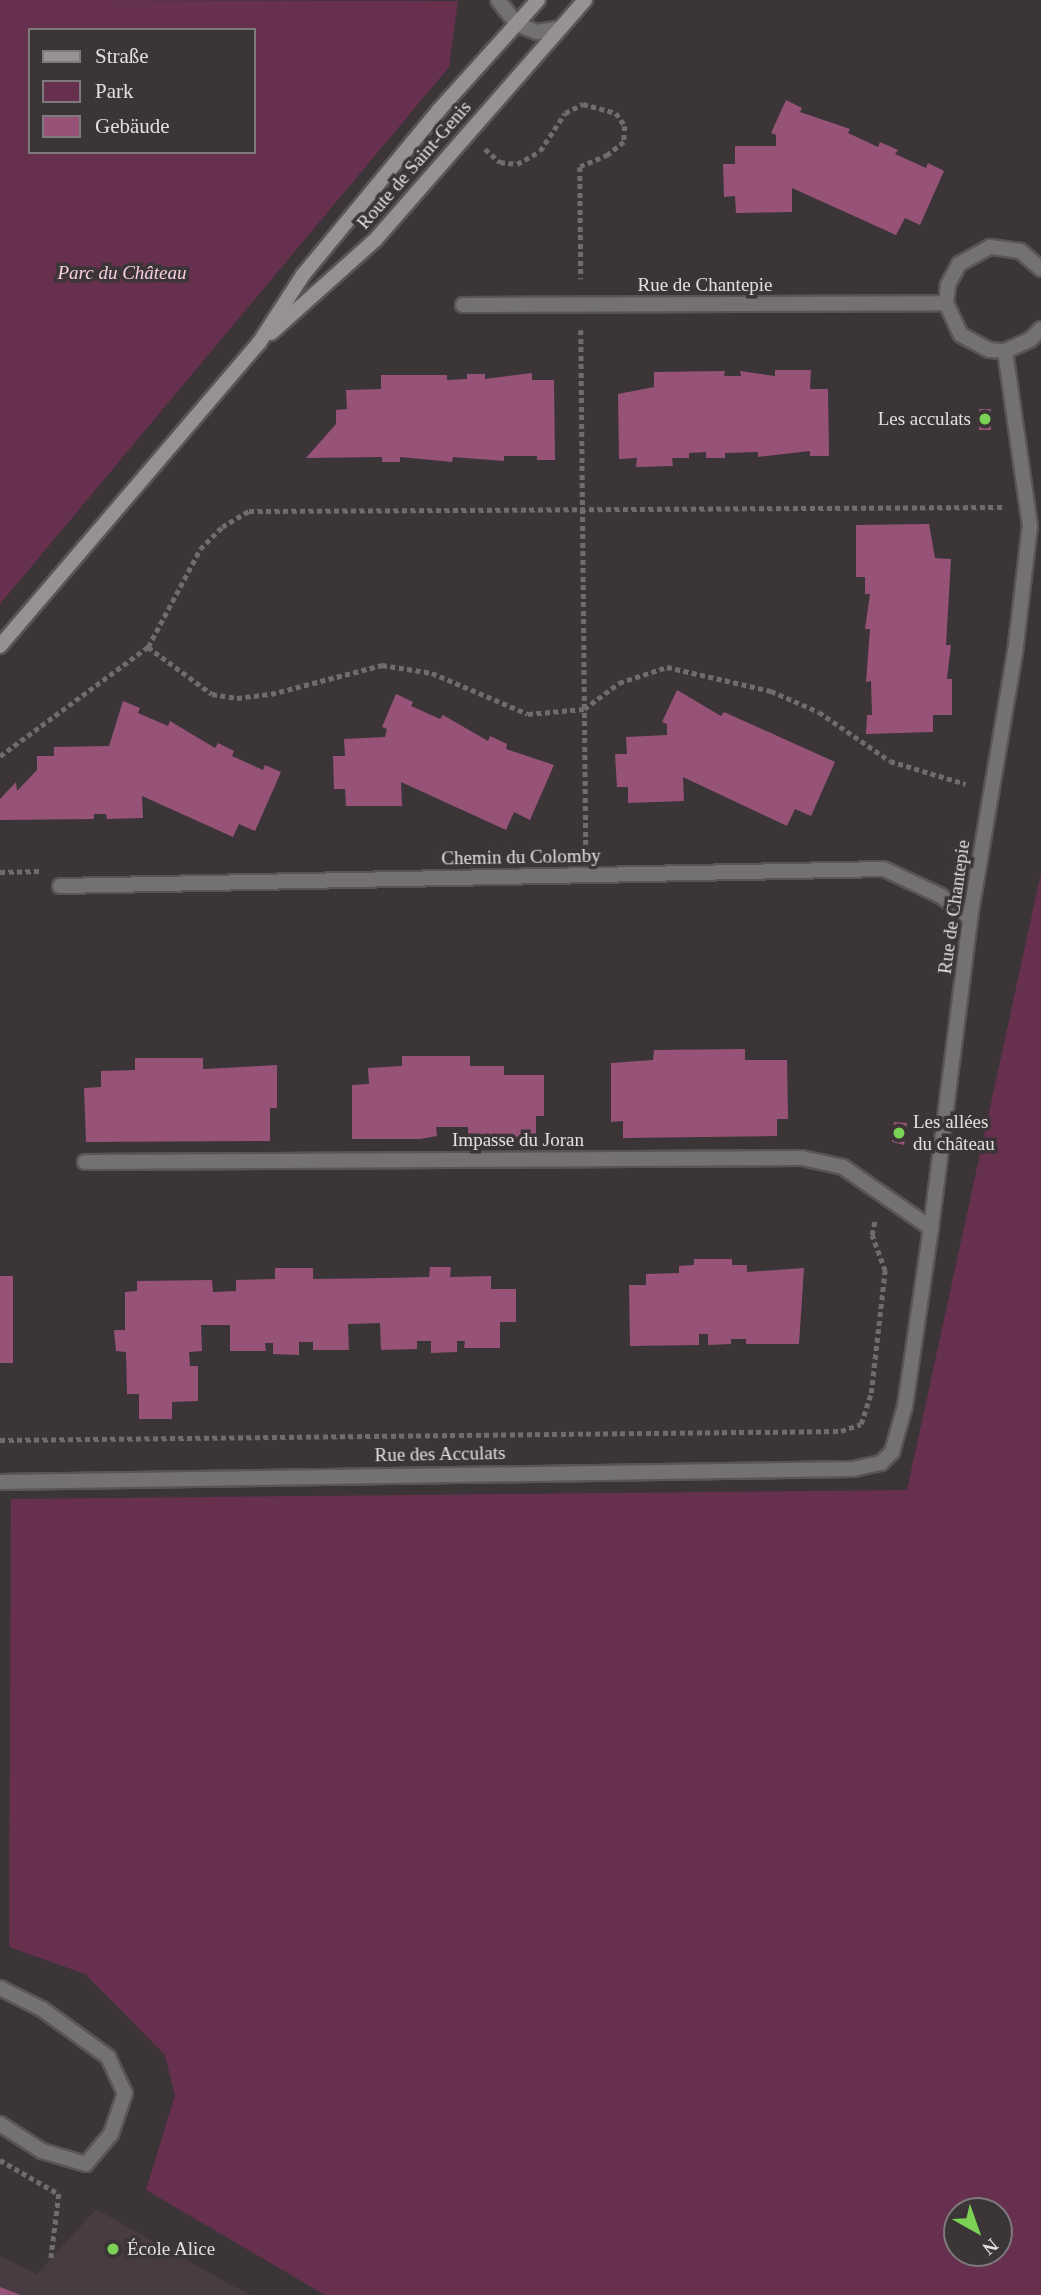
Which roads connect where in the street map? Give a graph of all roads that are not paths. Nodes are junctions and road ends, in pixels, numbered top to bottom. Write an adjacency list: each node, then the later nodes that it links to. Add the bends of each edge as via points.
1 (498, 0): 4 (street)
2 (538, 0): 4 (main road, Route de Saint-Genis)
3 (585, 0): 5 (main road, Route de Saint-Genis)
4 (517, 24): 5 (street, via 537,32); 10 (main road, Route de Saint-Genis, via 439,110 303,275)
5 (561, 28): 10 (main road, Route de Saint-Genis, via 375,240)
6 (1041, 269): 7 (street, via 1020,251 990,247 959,264 948,285)
7 (946, 303): 8 (street, Rue de Chantepie); 11 (street, via 961,335 989,351)
8 (463, 305)
9 (1041, 329): 11 (street, via 1030,340)
10 (259, 343): 12 (main road, Route de Saint-Genis)
11 (1005, 351): 14 (street, Rue de Chantepie, via 1030,526 1015,653)
12 (0, 646)
13 (60, 886): 14 (street, Chemin du Colomby, via 884,869 941,896)
14 (970, 918): 16 (street, Rue de Chantepie)
15 (85, 1162): 16 (street, Impasse du Joran, via 802,1158 843,1167)
16 (931, 1228): 17 (street, Rue de Chantepie, via 899,1437)
17 (881, 1463): 18 (street, Rue des Acculats, via 853,1469)
18 (0, 1482)
19 (0, 1988): 20 (street, via 42,2010 108,2057 125,2093 111,2134 86,2164 42,2151)
20 (0, 2124)

